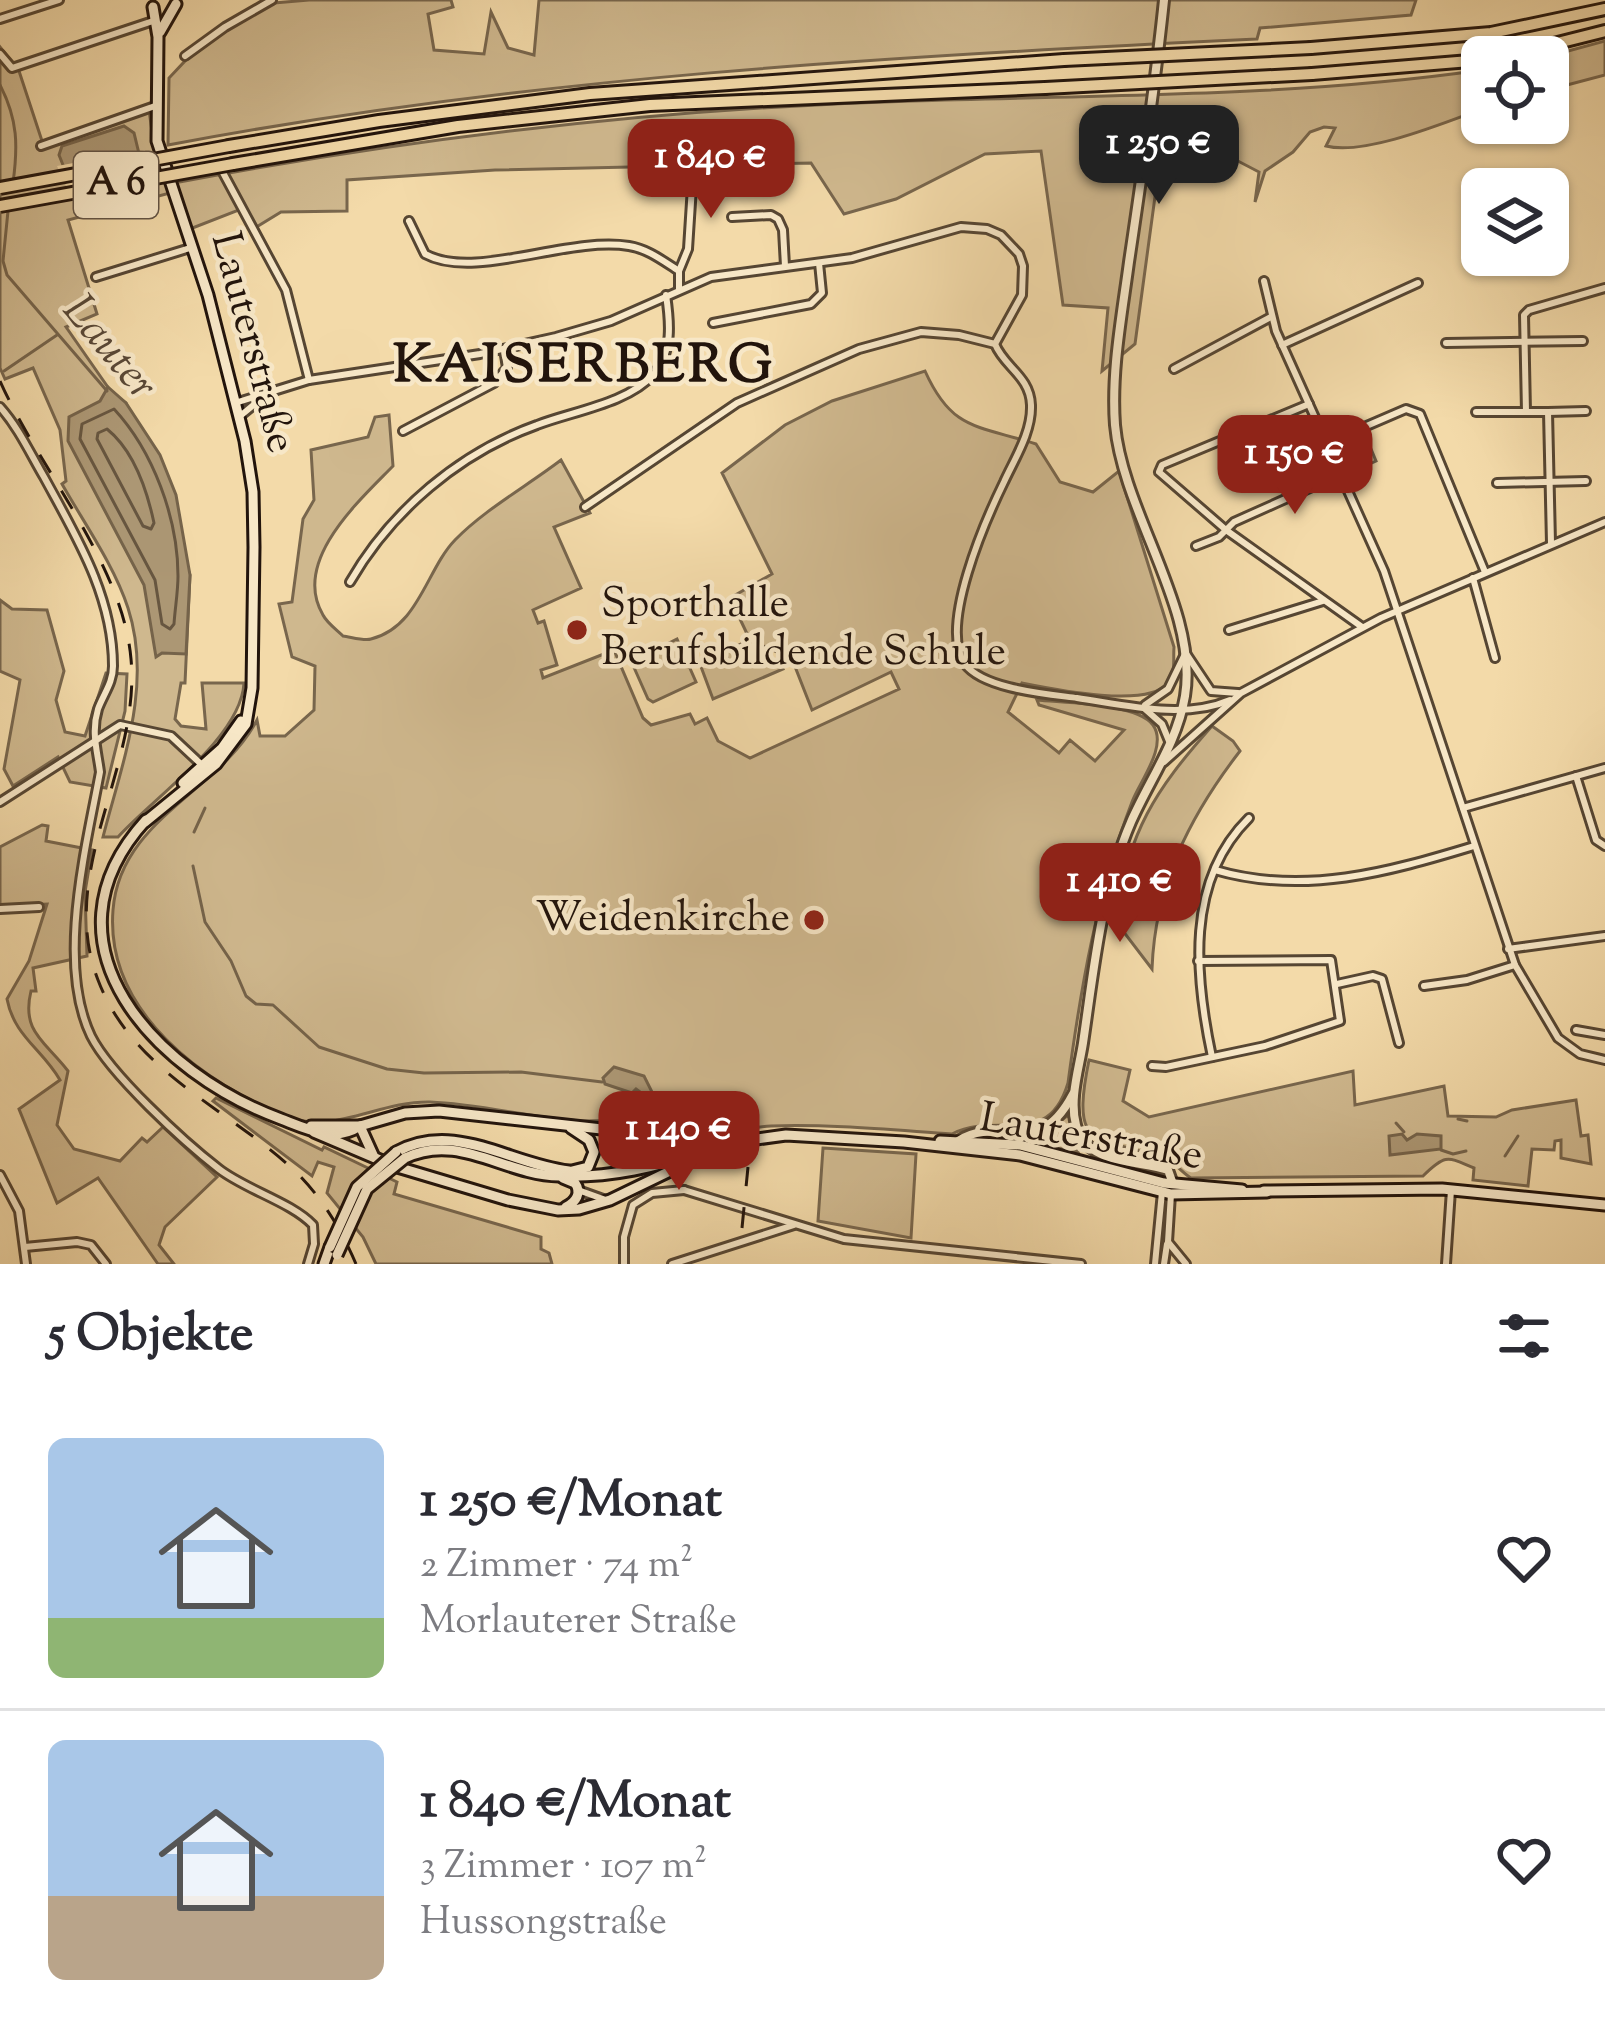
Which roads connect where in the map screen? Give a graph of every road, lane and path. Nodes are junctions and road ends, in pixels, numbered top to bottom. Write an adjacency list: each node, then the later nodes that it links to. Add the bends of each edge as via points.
1 (58, 0): 8 (street)
2 (163, 0): 6 (main road)
3 (272, 0): 15 (street)
4 (1164, 0): 14 (street)
5 (180, 2): 6 (main road); 11 (main road)
6 (151, 4): 9 (main road, Lauterstraße)
7 (1605, 9): 14 (highway, A 6, bridge, via 1491,33)
8 (0, 19)
9 (156, 20): 11 (main road, Lauterstraße); 13 (street, via 12,68)
10 (1605, 31): 12 (highway)
11 (158, 37): 17 (main road, Lauterstraße)
12 (1569, 40)
13 (0, 54)
14 (1159, 55): 21 (highway, A 6, bridge, via 590,94 379,121); 72 (street, via 1115,413 1122,460)
15 (185, 56)
16 (1461, 62): 22 (highway, A 6, bridge, via 650,105 458,126)
17 (155, 106): 18 (street); 25 (main road, Lauterstraße, via 160,152)
18 (41, 146)
19 (218, 164): 44 (street, via 286,290)
20 (693, 170): 28 (street)
21 (0, 188)
22 (0, 206)
23 (732, 218): 27 (street, via 778,219)
24 (410, 221): 28 (street, via 425,254 451,264 605,245 650,253)
25 (194, 247): 29 (street); 46 (main road, Lauterstraße)
26 (819, 263): 27 (street); 36 (street, via 822,293 811,304); 40 (street, via 962,227 1000,235 1019,254 1025,280)
27 (785, 266): 33 (street)
28 (679, 271): 33 (street)
29 (96, 277)
30 (1264, 281): 35 (street)
31 (1418, 284): 41 (street)
32 (1605, 288): 38 (street, via 1529,310)
33 (679, 289): 34 (street)
34 (667, 295): 42 (street, via 611,320); 67 (street, via 667,352 652,377 475,457 400,513)
35 (1271, 317): 41 (street); 43 (street)
36 (713, 323)
37 (1583, 341): 38 (street)
38 (1525, 342): 39 (street); 51 (street)
39 (1446, 343)
40 (995, 344): 60 (street, via 921,332 859,349 711,418); 77 (street, via 1024,380 1031,409 972,565 958,616 960,652 974,673 1004,685)
41 (1282, 345): 47 (street)
42 (504, 349): 44 (street); 54 (street, via 507,368 494,383)
43 (1174, 369)
44 (309, 380): 45 (street)
45 (266, 395): 46 (street); 53 (street)
46 (236, 403): 53 (main road, Lauterstraße)
47 (1309, 404): 55 (street); 62 (street, via 1162,465 1161,476)
48 (1, 408): 79 (street, via 101,592 113,668)
49 (1586, 411): 52 (street)
50 (1476, 412): 51 (street)
51 (1526, 412): 52 (street)
52 (1548, 412): 58 (street)
53 (239, 417): 75 (main road, Lauterstraße, via 253,492)
54 (403, 431)
55 (1327, 442): 56 (street); 65 (street, via 1406,410 1420,414)
56 (1341, 473): 62 (street); 69 (street)
57 (1586, 481): 58 (street)
58 (1549, 482): 59 (street); 63 (street)
59 (1497, 483)
60 (585, 507)
61 (1604, 525): 63 (street)
62 (1226, 530): 64 (street); 68 (street)
63 (1551, 543): 65 (street)
64 (1196, 546)
65 (1485, 572): 66 (street)
66 (1473, 578): 69 (street); 73 (street)
67 (350, 582)
68 (1323, 601): 70 (street); 71 (street)
69 (1398, 611): 70 (street); 87 (street)
70 (1362, 628): 74 (street)
71 (1229, 630)
72 (1185, 651): 74 (street, via 1211,691); 77 (street, via 1168,689); 78 (street)
73 (1495, 658)
74 (1241, 693): 76 (street)
75 (250, 700): 82 (main road, Lauterstraße, via 243,730); 83 (main road, Lauterstraße)
76 (1230, 700): 78 (street); 81 (street)
77 (1142, 707): 78 (street); 80 (street, via 1162,724)
78 (1182, 709): 80 (street)
79 (93, 740): 83 (street, via 120,725 151,729 182,743); 86 (street); 132 (street, via 100,772 77,946 89,1032 117,1071 218,1168 313,1226)
80 (1170, 747): 81 (street)
81 (1162, 763): 107 (street, via 1132,819 1106,900)
82 (216, 764): 83 (main road); 89 (main road, Lauterstraße)
83 (203, 766): 89 (main road, Lauterstraße)
84 (1605, 768): 85 (street)
85 (1576, 776): 87 (street); 91 (street, via 1596,840)
86 (0, 802)
87 (1462, 808): 90 (street)
88 (1249, 818): 92 (street)
89 (145, 822): 108 (main road, Lauterstraße, via 118,858 103,901 104,943 118,989 178,1062)
90 (1474, 846): 92 (street, via 1344,878 1273,881); 96 (street)
91 (1605, 846)
92 (1215, 870): 97 (street)
93 (39, 907): 94 (street)
94 (0, 909)
95 (1605, 936): 96 (street)
96 (1508, 949): 98 (street)
97 (1198, 962): 99 (street, via 1326,958); 104 (street)
98 (1515, 965): 100 (street); 105 (street, via 1558,1038)
99 (1337, 984): 103 (street, via 1382,979); 104 (street, via 1337,1025)
100 (1424, 986)
101 (1576, 1030): 102 (street)
102 (1605, 1035)
103 (1400, 1042)
104 (1212, 1057): 106 (street)
105 (1605, 1060)
106 (1152, 1066)
107 (1074, 1092): 113 (street, via 1044,1129); 119 (street, via 1076,1127 1088,1145 1171,1172)
108 (290, 1122): 110 (main road, Lauterstraße); 111 (main road, Lauterstraße)
109 (566, 1126): 110 (main road, Lauterstraße, via 422,1111); 114 (main road, Lauterstraße); 117 (main road, via 594,1152 588,1167)
110 (357, 1128): 111 (main road, Lauterstraße); 115 (main road, via 356,1145)
111 (314, 1132): 115 (main road, Lauterstraße)
112 (904, 1142): 113 (main road, Lauterstraße); 114 (main road, Lauterstraße, via 786,1135); 119 (main road, Lauterstraße, via 1044,1159)
113 (957, 1142): 119 (main road, Lauterstraße, via 1046,1150)
114 (728, 1143): 116 (main road, Lauterstraße); 117 (main road, via 652,1168)
115 (370, 1156): 125 (main road, Lauterstraße)
116 (678, 1169): 121 (street); 123 (main road, Lauterstraße)
117 (564, 1174): 120 (main road); 129 (main road, bridge, via 460,1140 422,1142 361,1182 344,1210)
118 (0, 1175): 128 (street, via 19,1211)
119 (1167, 1188): 122 (main road, Lauterstraße); 127 (street); 137 (street)
120 (578, 1190): 123 (street); 125 (main road)
121 (684, 1190): 126 (street); 134 (street, via 638,1201)
122 (1451, 1190): 124 (main road, Lauterstraße); 139 (street)
123 (610, 1200): 125 (main road, Lauterstraße)
124 (1605, 1205)
125 (558, 1210)
126 (794, 1225): 135 (street); 136 (street, via 900,1247)
127 (1168, 1242): 137 (street); 138 (street)
128 (25, 1247): 130 (street); 131 (street, via 91,1245)
129 (334, 1255): 133 (main road)
130 (26, 1264)
131 (106, 1264)
132 (308, 1264)
133 (324, 1264)
134 (624, 1264)
135 (672, 1264)
136 (1081, 1264)
137 (1159, 1264)
138 (1186, 1264)
139 (1446, 1264)

